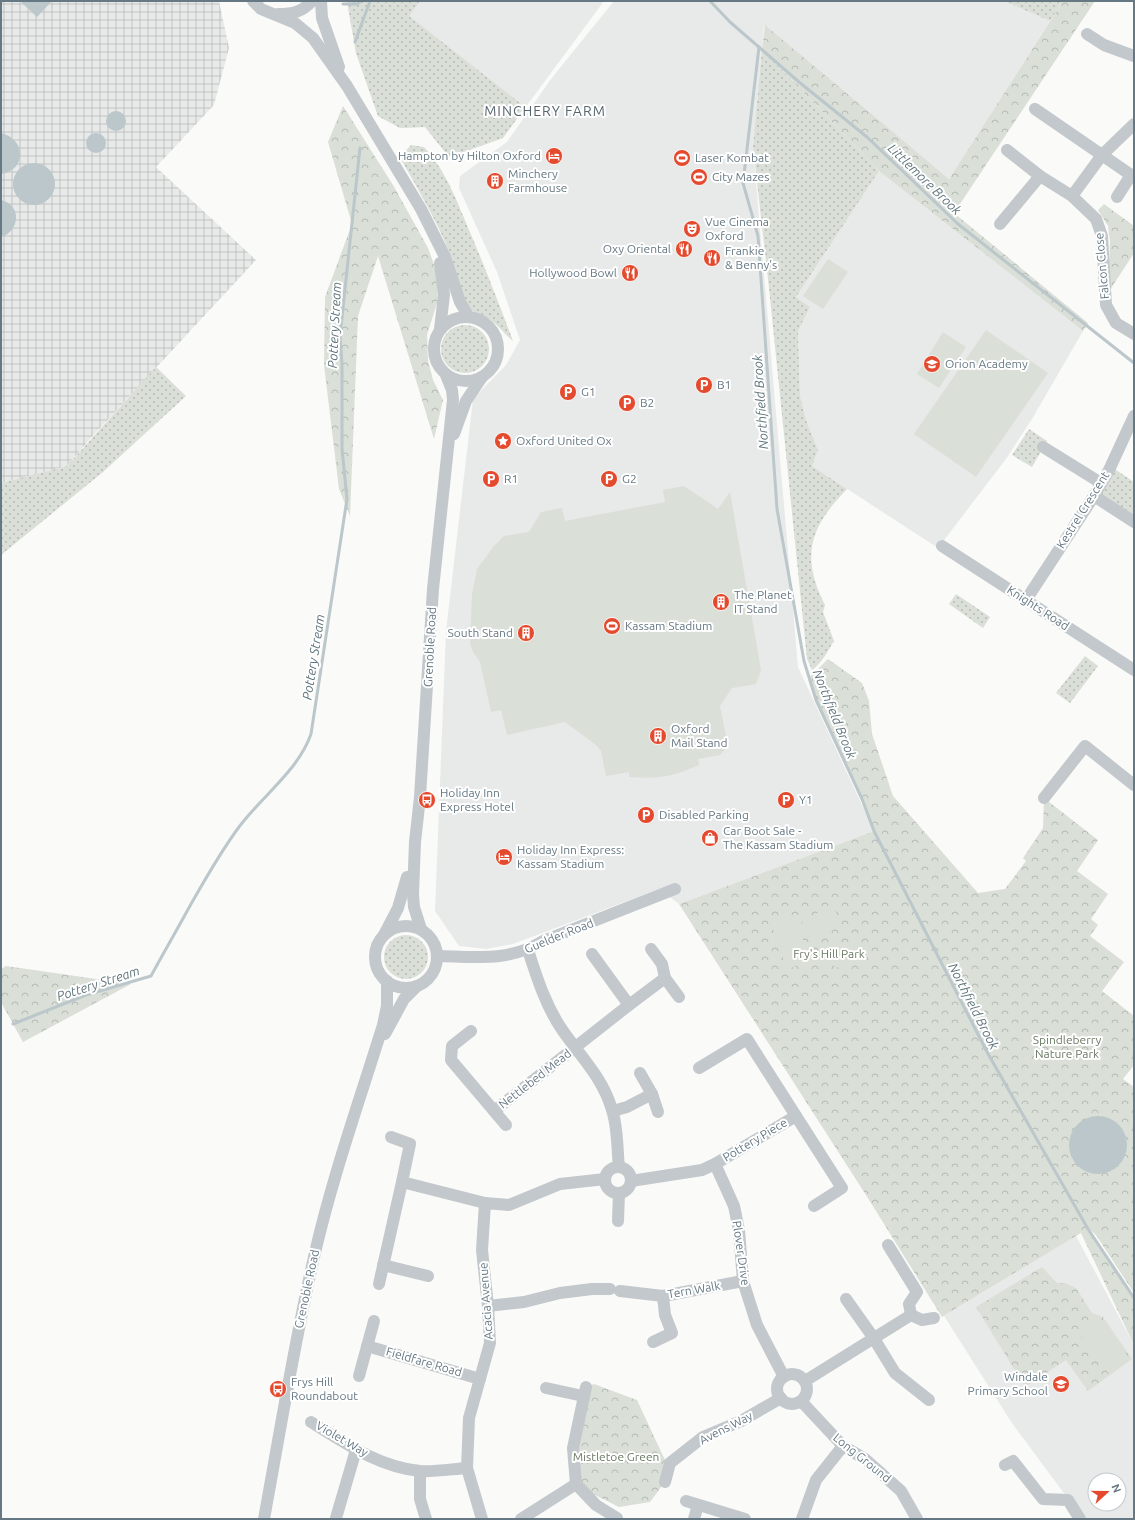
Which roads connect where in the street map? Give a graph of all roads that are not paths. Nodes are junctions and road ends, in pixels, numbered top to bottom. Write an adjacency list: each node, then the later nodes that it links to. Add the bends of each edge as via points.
1 (253, 1): 4 (street, via 261,9)
2 (312, 1): 4 (street, via 304,9 292,14)
3 (321, 1): 7 (street, via 322,18)
4 (273, 14): 7 (street, via 295,23 313,38)
5 (1087, 34): 6 (street, via 1104,45)
6 (1134, 56)
7 (347, 86): 16 (street, via 405,180)
8 (1035, 109): 11 (street)
9 (1134, 124): 11 (street)
10 (1006, 150): 12 (street, Falcon Close)
11 (1102, 155): 13 (street); 14 (street, via 1131,175)
12 (1040, 176): 13 (street, Falcon Close); 15 (street)
13 (1072, 196): 19 (street, Falcon Close, via 1096,218 1102,236 1106,305 1116,323)
14 (1117, 197)
15 (1000, 224)
16 (434, 236): 17 (street, via 445,257 460,302); 18 (street, via 443,278)
17 (469, 317): 18 (street, via 450,320); 21 (street, via 487,326 498,352 494,365)
18 (440, 329): 20 (street, via 434,344 435,357)
19 (1134, 334)
20 (446, 375): 21 (street, via 462,381); 24 (street, Grenoble Road, via 453,400)
21 (482, 376): 24 (street, Grenoble Road, via 466,401)
22 (1134, 416): 25 (street, Kestrel Crescent)
23 (1043, 448): 25 (street)
24 (449, 452): 33 (street, Grenoble Road, via 433,589)
25 (1101, 483): 26 (street, Kestrel Crescent)
26 (1094, 496): 27 (street); 29 (street, Kestrel Crescent)
27 (1134, 522)
28 (942, 546): 29 (street, Knights Road)
29 (1026, 600): 30 (street, Knights Road)
30 (1134, 670)
31 (1134, 785): 32 (street, via 1085,746)
32 (1044, 798)
33 (415, 842): 35 (street, Grenoble Road, via 414,907); 36 (street, Grenoble Road, via 404,892)
34 (674, 889): 38 (street, Guelder Road, via 543,941)
35 (422, 930): 36 (street, via 406,926); 40 (street, via 432,939)
36 (384, 935): 42 (street, via 377,946 375,958 380,974)
37 (651, 949): 41 (street, via 662,964)
38 (528, 950): 40 (street, Guelder Road, via 498,957); 47 (street, via 550,1009)
39 (592, 954): 45 (street)
40 (438, 956): 43 (street, via 431,975)
41 (665, 978): 44 (street); 45 (street, Nettlebed Mead)
42 (387, 981): 43 (street, via 404,988); 48 (street, Grenoble Road, via 387,1006)
43 (417, 986): 48 (street, Grenoble Road, via 404,999)
44 (680, 997)
45 (629, 1005): 47 (street, Nettlebed Mead)
46 (471, 1031): 52 (street, Nettlebed Mead, via 452,1046 451,1060)
47 (576, 1048): 52 (street, Nettlebed Mead); 53 (street, via 600,1080)
48 (370, 1064): 101 (street, Grenoble Road, via 337,1168 314,1257 288,1381)
49 (699, 1068): 55 (street, via 747,1039)
50 (640, 1073): 51 (street)
51 (652, 1094): 53 (street); 54 (street)
52 (494, 1111): 56 (street, Nettlebed Mead)
53 (613, 1111): 59 (street)
54 (658, 1112)
55 (796, 1116): 58 (street, Pottery Piece); 65 (street, Pottery Piece, via 842,1188)
56 (506, 1125)
57 (391, 1137): 62 (street, via 410,1144)
58 (715, 1164): 61 (street, via 702,1170); 70 (street, Plover Drive, via 734,1206 739,1230)
59 (619, 1167): 60 (street, via 609,1171); 61 (street, via 628,1172)
60 (605, 1179): 63 (street, via 608,1188 614,1193); 64 (street, via 560,1184 509,1205)
61 (630, 1181): 63 (street, via 628,1189)
62 (402, 1182): 64 (street); 68 (street)
63 (619, 1193): 66 (street)
64 (485, 1202): 74 (street, Acacia Avenue, via 482,1250)
65 (814, 1206)
66 (618, 1221)
67 (888, 1245): 75 (street, via 918,1292 909,1304)
68 (383, 1265): 69 (street); 71 (street)
69 (428, 1276)
70 (743, 1281): 72 (street, Tern Walk); 82 (street, Plover Drive, via 757,1325)
71 (379, 1284)
72 (663, 1296): 74 (street, Tern Walk, via 592,1289 560,1292 524,1302); 79 (street, via 665,1314 672,1333)
73 (846, 1299): 78 (street)
74 (488, 1306): 83 (street, Acacia Avenue, via 490,1343)
75 (911, 1315): 76 (street, via 922,1320); 78 (street)
76 (934, 1318)
77 (374, 1320): 80 (street)
78 (873, 1337): 84 (street); 87 (street, via 895,1373)
79 (653, 1342)
80 (367, 1346): 81 (street); 83 (street, Fieldfare Road)
81 (359, 1376)
82 (784, 1377): 84 (street, via 794,1374); 86 (street, via 778,1388)
83 (480, 1379): 93 (street, Acacia Avenue, via 469,1418)
84 (805, 1381): 88 (street, via 807,1390)
85 (546, 1388): 96 (street, via 585,1391 573,1448)
86 (781, 1398): 88 (street, via 791,1404); 95 (street, Avens Way, via 741,1421 704,1437 670,1463)
87 (929, 1400)
88 (801, 1401): 90 (street, Long Ground)
89 (311, 1422): 91 (street, Violet Way)
90 (843, 1446): 107 (street, via 816,1480); 108 (street, Long Ground, via 865,1459 901,1491)
91 (356, 1450): 94 (street, Violet Way, via 388,1464); 99 (street)
92 (1005, 1465): 109 (street, via 1013,1461 1043,1499 1068,1500)
93 (466, 1468): 94 (street, Violet Way); 103 (street, Acacia Avenue)
94 (420, 1471): 102 (street, via 420,1498)
95 (665, 1482)
96 (576, 1484): 100 (street, via 596,1505); 104 (street)
97 (686, 1501): 98 (street)
98 (698, 1505): 105 (street); 106 (street)
99 (336, 1518)
100 (617, 1518)
101 (264, 1519)
102 (426, 1519)
103 (482, 1519)
104 (521, 1519)
105 (694, 1519)
106 (743, 1519)
107 (802, 1519)
108 (917, 1519)
109 (1080, 1519)

